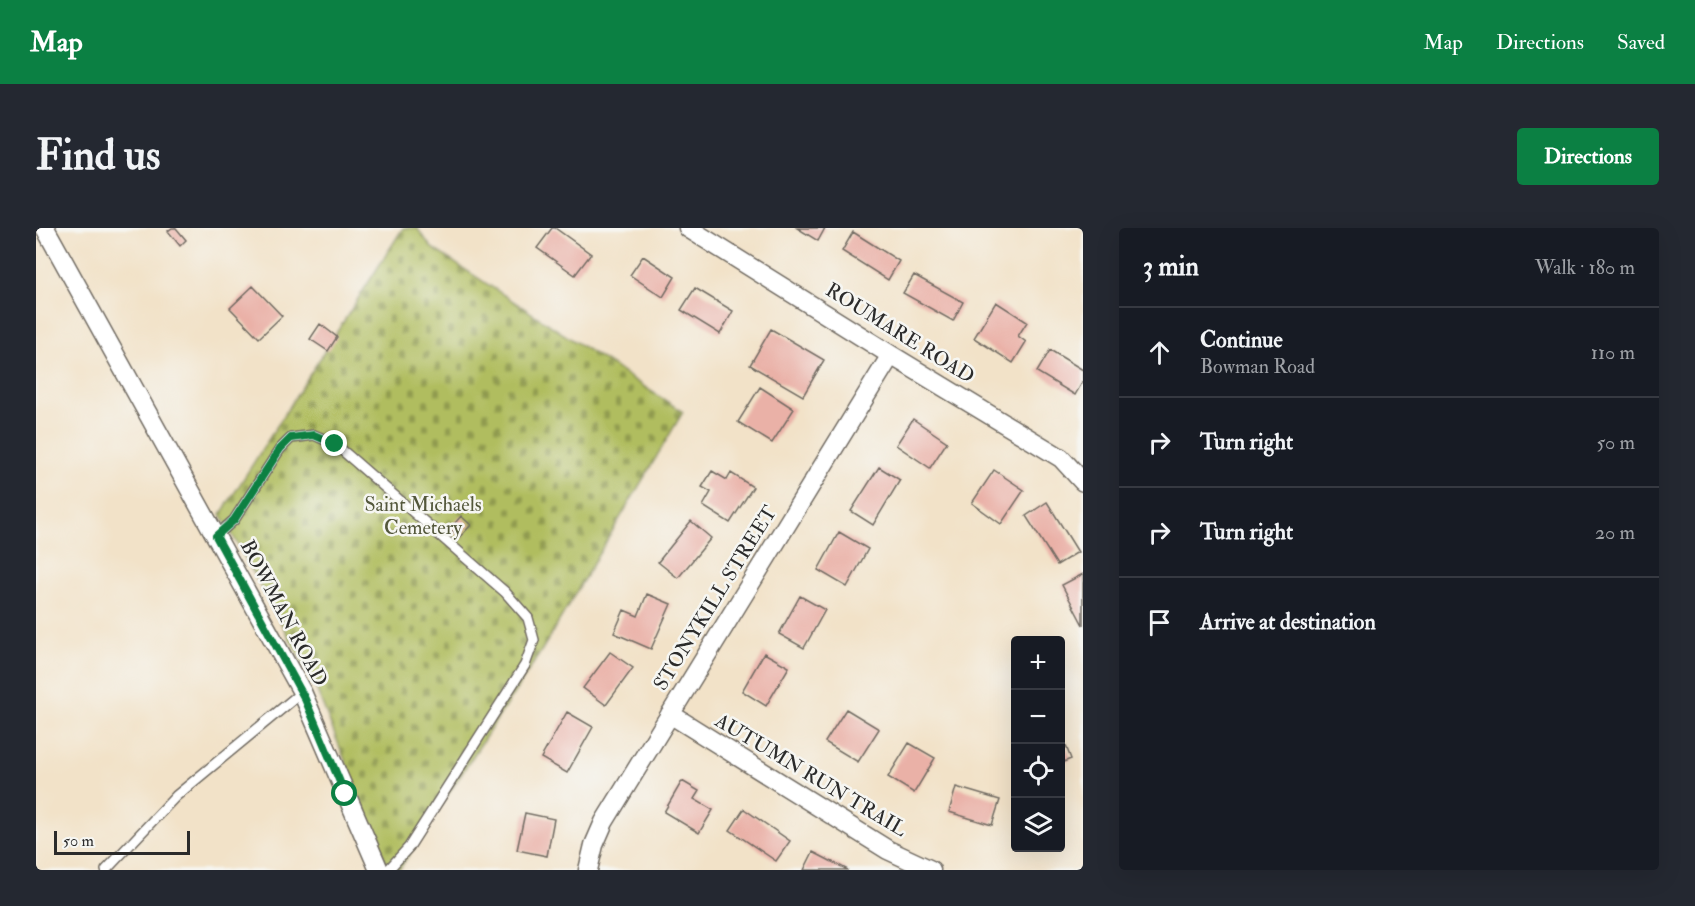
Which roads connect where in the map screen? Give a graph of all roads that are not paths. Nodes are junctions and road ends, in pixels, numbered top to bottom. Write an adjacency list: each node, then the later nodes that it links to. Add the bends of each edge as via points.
1 (45, 228): 5 (street, BOWMAN ROAD)
2 (688, 228): 3 (street, ROUMARE ROAD)
3 (891, 356): 4 (street, ROUMARE ROAD, via 1061,458); 7 (street, STONYKILL STREET)
4 (1083, 482)
5 (216, 536): 6 (street, BOWMAN ROAD); 10 (lane, via 234,520 280,449 291,438 314,435 335,444 505,592 528,618 534,640 525,665 408,847)
6 (302, 692): 8 (lane, via 176,796); 9 (street, BOWMAN ROAD)
7 (670, 714): 11 (street, STONYKILL STREET, via 604,822); 12 (street, AUTUMN RUN TRAIL, via 888,850)
8 (106, 870)
9 (379, 870)
10 (388, 870)
11 (588, 870)
12 (931, 870)

